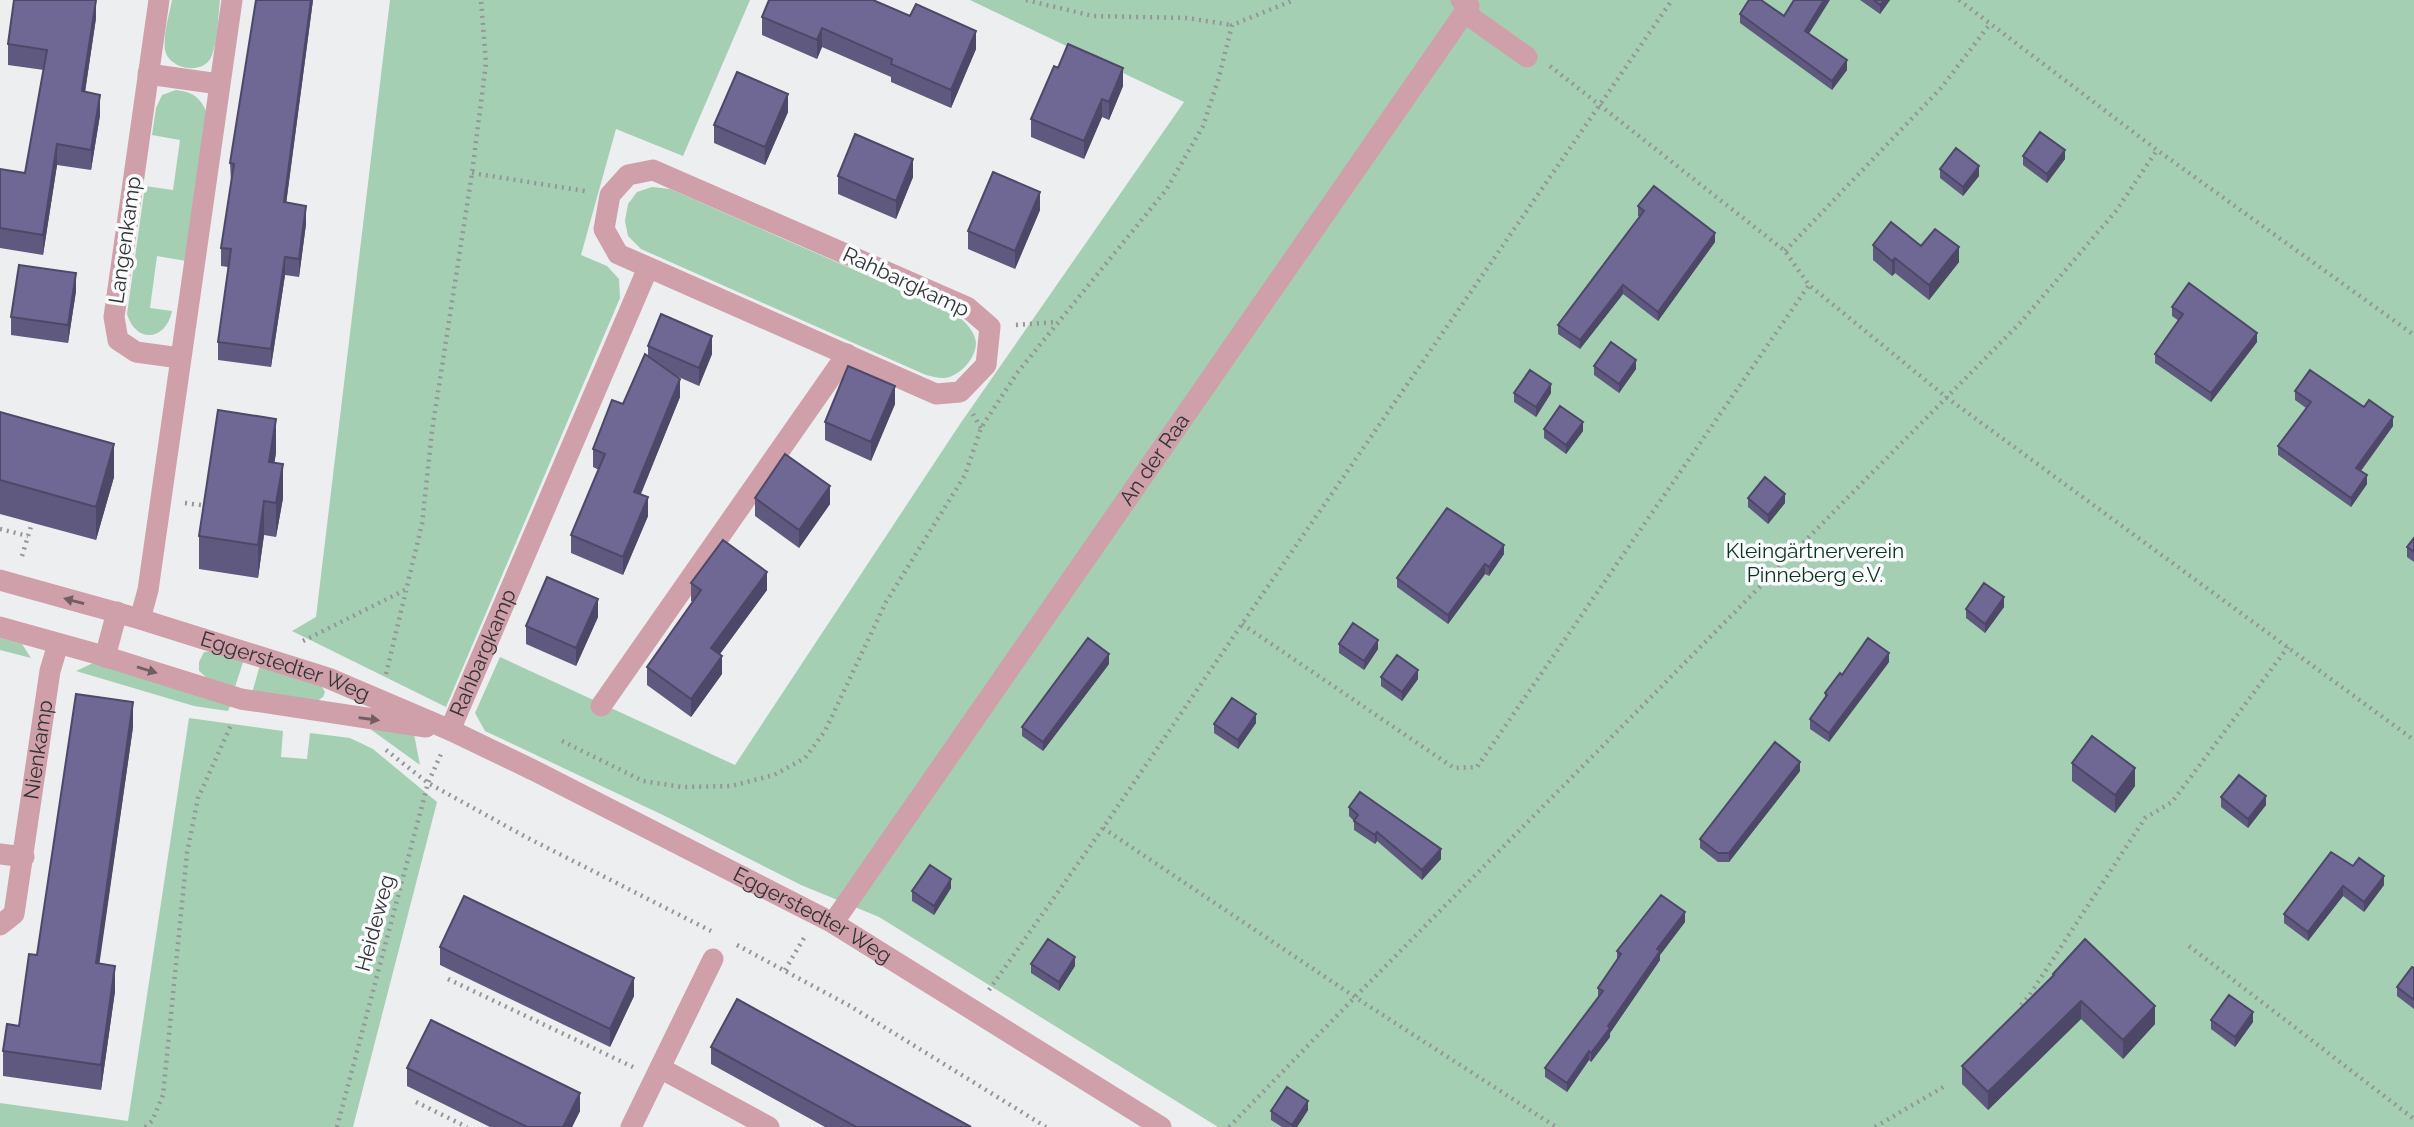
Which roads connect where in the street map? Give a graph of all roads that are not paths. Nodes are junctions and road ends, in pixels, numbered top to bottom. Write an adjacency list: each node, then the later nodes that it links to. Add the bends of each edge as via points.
1 (159, 0): 5 (street, Langenkamp)
2 (232, 0): 6 (street)
3 (1463, 6): 4 (street); 20 (street, An der Raa)
4 (1537, 60)
5 (148, 74): 6 (street); 9 (street, Langenkamp, via 114,317 118,340 136,352)
6 (219, 84): 9 (street)
7 (648, 268): 8 (street, Rahbargkamp); 8 (street, Rahbargkamp, via 618,254 604,229 610,195 628,175 653,170 967,307 990,327 986,365 960,392 936,394); 17 (street, Rahbargkamp)
8 (847, 354): 16 (street)
9 (180, 358): 12 (street, via 148,590)
10 (0, 580): 11 (street, Eggerstedter Weg, one-way to 10)
11 (117, 612): 12 (street, Eggerstedter Weg); 15 (street)
12 (140, 618): 17 (street, Eggerstedter Weg, via 328,678)
13 (0, 627): 14 (street, Eggerstedter Weg)
14 (58, 644): 15 (street, Eggerstedter Weg); 19 (street, Nienkamp, via 50,671)
15 (105, 657): 17 (street, Eggerstedter Weg, one-way to 17, via 241,699)
16 (601, 706)
17 (450, 730): 20 (street, Eggerstedter Weg)
18 (0, 854): 19 (street)
19 (23, 858): 21 (street, Nienkamp, via 13,914)
20 (825, 919): 26 (street, Eggerstedter Weg)
21 (0, 925)
22 (713, 959): 23 (street)
23 (658, 1073): 24 (street); 25 (street)
24 (631, 1127)
25 (769, 1127)
26 (1161, 1127)

